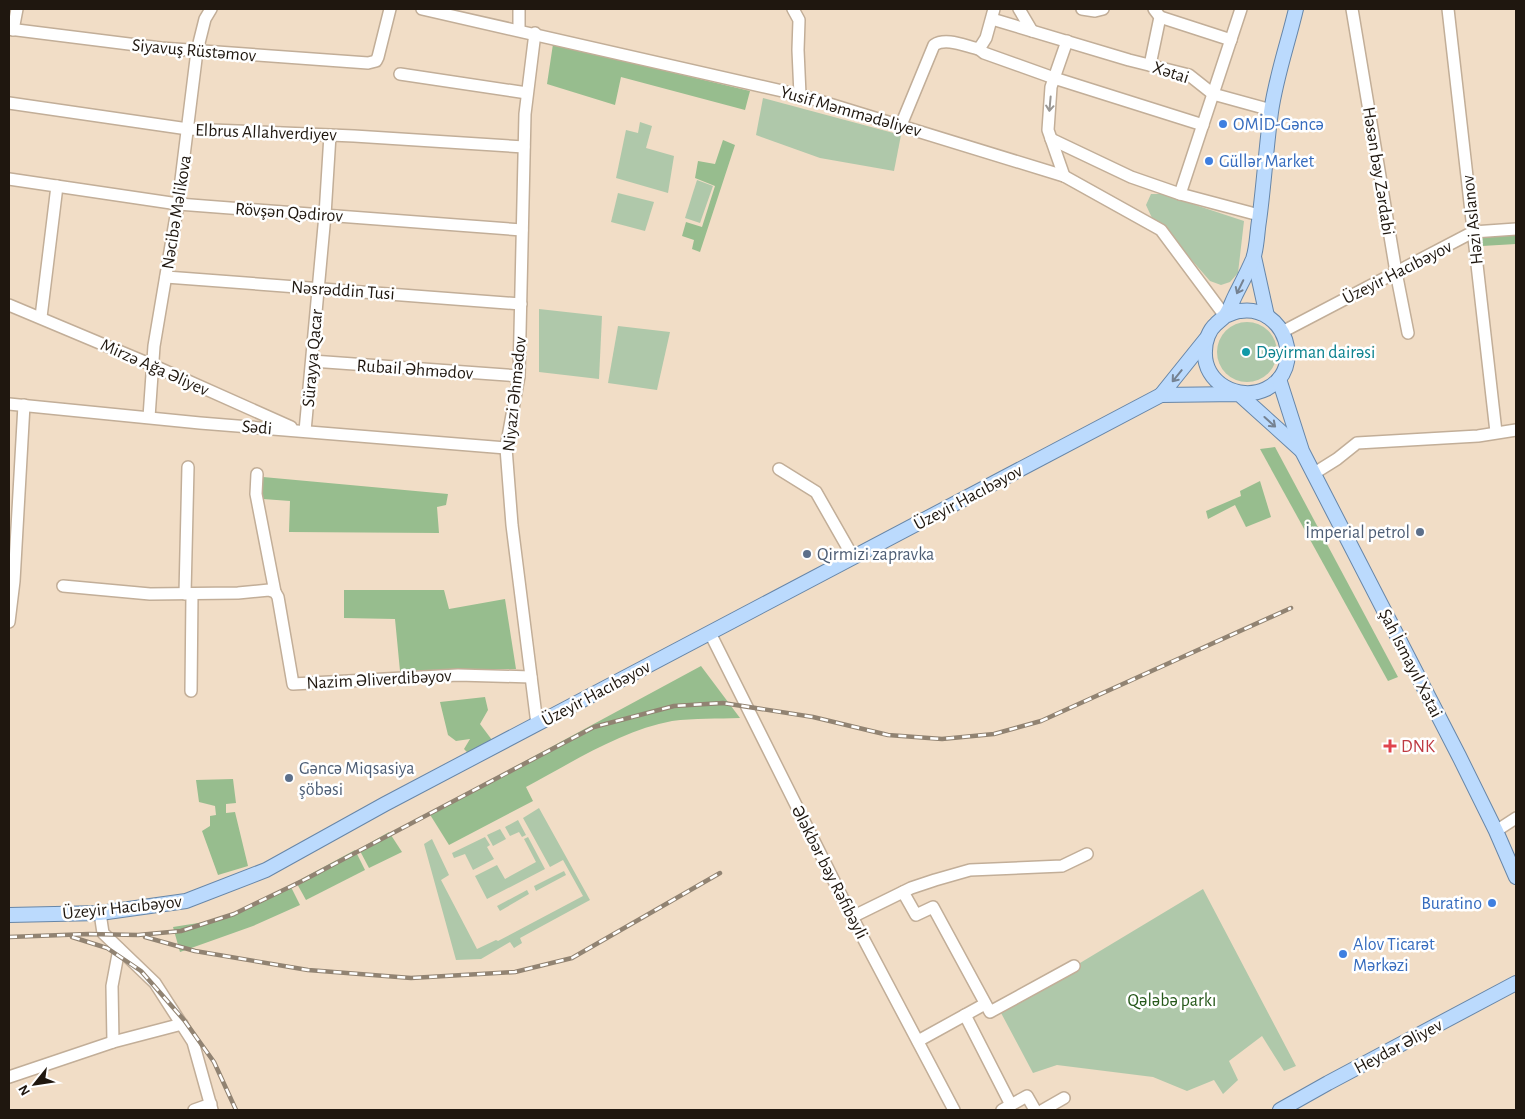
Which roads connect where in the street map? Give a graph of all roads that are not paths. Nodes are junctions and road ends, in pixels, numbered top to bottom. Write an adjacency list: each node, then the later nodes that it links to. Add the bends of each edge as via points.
1 (17, 9): 16 (street)
2 (211, 9): 23 (street, Nəcibə Məlikova, via 205,19)
3 (390, 9): 23 (street, Siyavuş Rüstəmov, via 378,57 368,63)
4 (422, 9): 17 (street, Yusif Məmmədəliyev)
5 (519, 9): 17 (street)
6 (793, 9): 29 (street, via 799,20)
7 (1019, 9): 18 (street)
8 (1082, 9): 9 (street)
9 (1103, 9)
10 (1241, 9): 20 (street)
11 (1296, 9): 31 (main road)
12 (1352, 9): 49 (street, Həsən bəy Zərdabi)
13 (1448, 9): 47 (street, Həzi Aslanov)
14 (1157, 13): 20 (street); 24 (street)
15 (993, 14): 18 (street, Xətai); 22 (street)
16 (11, 30): 23 (street, Siyavuş Rüstəmov)
17 (519, 30): 19 (street, Yusif Məmmədəliyev)
18 (1032, 31): 21 (street, Xətai)
19 (535, 34): 27 (street, Niyazi Əhmədov); 29 (street, Yusif Məmmədəliyev)
20 (1231, 40): 28 (street)
21 (1067, 41): 24 (street, Xətai); 26 (street)
22 (979, 49): 26 (street); 32 (street, via 945,41 934,45)
23 (197, 51): 34 (street, Nəcibə Məlikova)
24 (1150, 65): 28 (street, Xətai, via 1189,75)
25 (400, 74): 27 (street)
26 (1054, 78): 33 (street); 36 (street, one-way to 36, via 1049,112)
27 (527, 93): 37 (street, Niyazi Əhmədov)
28 (1213, 94): 31 (street, Xətai); 33 (street)
29 (800, 95): 32 (street, Yusif Məmmədəliyev)
30 (9, 103): 34 (street, Elbrus Allahverdiyev)
31 (1271, 110): 44 (main road)
32 (901, 125): 38 (street, Yusif Məmmədəliyev)
33 (1203, 125): 41 (street)
34 (188, 129): 35 (street, Elbrus Allahverdiyev); 42 (street, Nəcibə Məlikova)
35 (330, 135): 37 (street, Elbrus Allahverdiyev); 43 (street, Sürayya Qacar)
36 (1050, 139): 38 (street); 41 (street, via 1131,177)
37 (524, 147): 46 (street, Niyazi Əhmədov)
38 (1064, 176): 54 (street, Yusif Məmmədəliyev, via 1161,230)
39 (9, 179): 40 (street, Rövşən Qədirov)
40 (58, 186): 42 (street, Rövşən Qədirov); 56 (street)
41 (1180, 194): 44 (street)
42 (178, 204): 43 (street, Rövşən Qədirov); 50 (street, Nəcibə Məlikova)
43 (325, 215): 46 (street, Rövşən Qədirov); 51 (street, Sürayya Qacar)
44 (1260, 215): 48 (main road)
45 (1516, 229): 47 (street, Üzeyir Hacıbəyov)
46 (522, 230): 52 (street, Niyazi Əhmədov)
47 (1473, 232): 49 (street, Üzeyir Hacıbəyov); 71 (street, Həzi Aslanov)
48 (1254, 257): 54 (main road, one-way to 54); 55 (main road)
49 (1396, 272): 57 (street, Üzeyir Hacıbəyov); 58 (street, Həsən bəy Zərdabi)
50 (166, 277): 51 (street, Nəsrəddin Tusi); 61 (street, Nəcibə Məlikova)
51 (318, 288): 52 (street, Nəsrəddin Tusi); 60 (street, Sürayya Qacar)
52 (521, 304): 62 (street, Niyazi Əhmədov)
53 (9, 305): 56 (street, Mirzə Ağa Əliyev)
54 (1225, 316): 55 (main road, via 1239,311 1254,311); 59 (main road, via 1214,325)
55 (1267, 316): 57 (main road)
56 (41, 317): 61 (street, Mirzə Ağa Əliyev)
57 (1282, 332): 63 (main road, via 1288,352 1286,367)
58 (1408, 333)
59 (1207, 338): 64 (main road, via 1204,352 1207,367 1214,379); 65 (main road, one-way to 65)
60 (312, 361): 62 (street, Rubail Əhmədov); 70 (street, Sürayya Qacar)
61 (152, 365): 68 (street, Nəcibə Məlikova); 70 (street, Mirzə Ağa Əliyev)
62 (519, 376): 72 (street, Niyazi Əhmədov)
63 (1279, 379): 64 (main road, via 1254,394); 73 (main road, Şah İsmayıl Xətai)
64 (1239, 394): 65 (main road); 73 (main road, one-way to 73)
65 (1161, 395): 78 (main road, Üzeyir Hacıbəyov)
66 (9, 404): 67 (street, Sədi)
67 (24, 405): 68 (street, Sədi); 82 (street)
68 (149, 418): 70 (street, Sədi)
69 (1516, 430): 71 (street)
70 (303, 431): 72 (street, Sədi)
71 (1496, 432): 77 (street, via 1478,436 1357,443)
72 (506, 448): 84 (street, Niyazi Əhmədov, via 512,526)
73 (1302, 450): 77 (main road, Şah İsmayıl Xətai)
74 (188, 467): 81 (street)
75 (780, 469): 78 (street, via 816,492)
76 (257, 474): 80 (street, via 256,494)
77 (1313, 474): 88 (main road, Şah İsmayıl Xətai)
78 (854, 557): 83 (main road, Üzeyir Hacıbəyov)
79 (63, 586): 81 (street, via 127,593)
80 (275, 592): 81 (street); 84 (street, Nazim Əliverdibəyov, via 293,684 458,675)
81 (188, 594): 85 (street)
82 (9, 622)
83 (710, 632): 86 (main road, Üzeyir Hacıbəyov); 94 (street, Ələkbər bəy Rəfibəyli)
84 (531, 677): 86 (street, Niyazi Əhmədov)
85 (190, 691)
86 (537, 724): 92 (main road, Üzeyir Hacıbəyov, via 266,870 186,901)
87 (1516, 818): 88 (street)
88 (1496, 831): 90 (main road, Şah İsmayıl Xətai)
89 (1087, 854): 91 (street, via 1062,866 970,870)
90 (1516, 877)
91 (904, 892): 94 (street); 98 (street, via 916,915 933,907)
92 (100, 912): 93 (main road, Üzeyir Hacıbəyov); 95 (street, via 102,933)
93 (9, 915)
94 (852, 917): 101 (street, Ələkbər bəy Rəfibəyli)
95 (119, 949): 100 (street, via 155,984); 102 (street, via 112,986)
96 (1074, 966): 98 (street, via 990,1012)
97 (1516, 983): 111 (main road, Heydər Əliyev)
98 (986, 1004): 99 (street)
99 (965, 1015): 101 (street); 106 (street)
100 (182, 1024): 102 (street); 105 (street, via 193,1042)
101 (918, 1041): 108 (street, Ələkbər bəy Rəfibəyli)
102 (114, 1042): 103 (street)
103 (9, 1077)
104 (1064, 1098): 110 (street)
105 (211, 1107): 107 (street)
106 (1006, 1108): 109 (street, via 1027,1096)
107 (194, 1110)
108 (954, 1110)
109 (1035, 1110)
110 (1043, 1110)
111 (1280, 1110)

